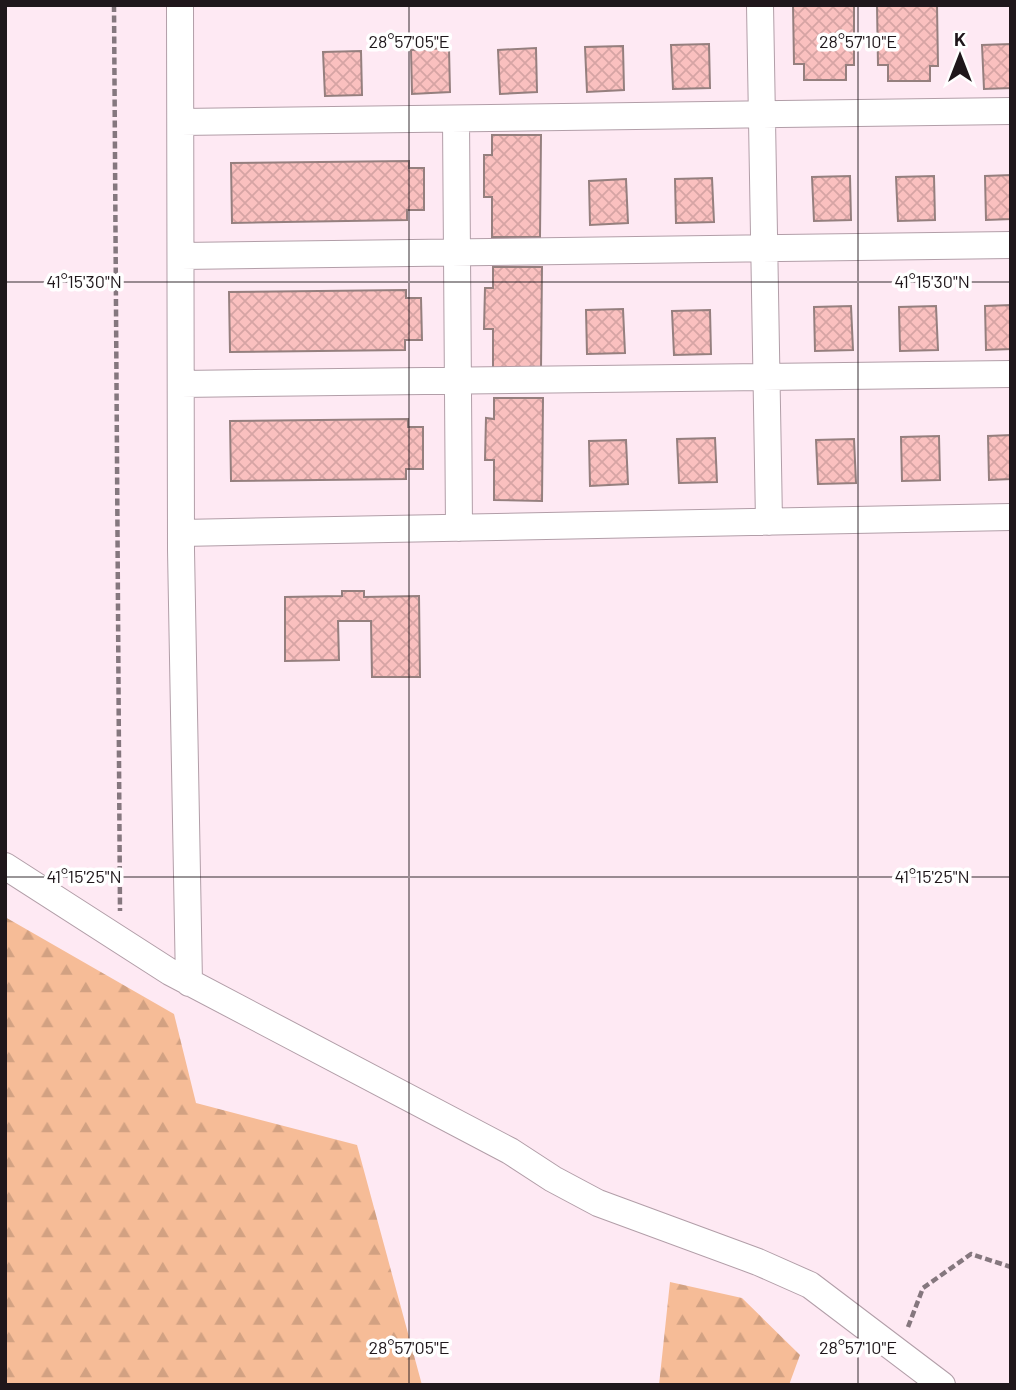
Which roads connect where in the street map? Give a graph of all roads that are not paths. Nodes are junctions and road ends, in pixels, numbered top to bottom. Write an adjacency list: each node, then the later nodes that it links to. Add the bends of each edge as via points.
1 (180, 5): 6 (street)
2 (760, 5): 4 (street)
3 (1011, 111): 4 (street)
4 (762, 115): 5 (street); 8 (street)
5 (456, 118): 6 (street); 9 (street)
6 (181, 122): 10 (street)
7 (1011, 245): 8 (street)
8 (764, 247): 9 (street); 12 (street)
9 (457, 252): 10 (street); 13 (street)
10 (181, 257): 14 (street)
11 (1011, 374): 12 (street)
12 (767, 375): 13 (street); 16 (street)
13 (458, 383): 14 (street); 17 (street)
14 (181, 384): 18 (street)
15 (1011, 517): 16 (street)
16 (769, 522): 17 (street)
17 (459, 528): 18 (street)
18 (181, 533): 20 (street)
19 (5, 866): 20 (street)
20 (189, 982): 21 (street, via 510,1151 598,1203 810,1285)
21 (942, 1385)

